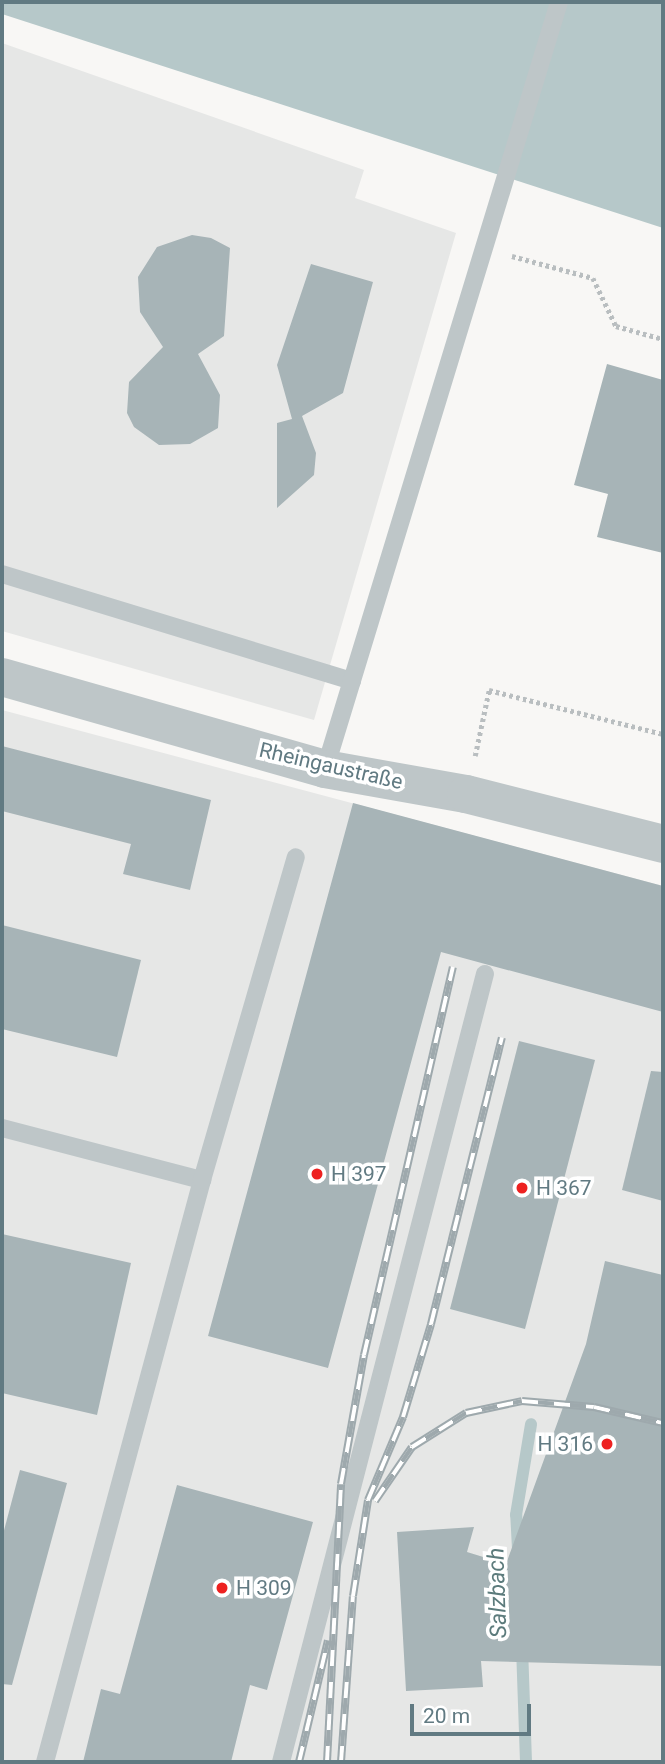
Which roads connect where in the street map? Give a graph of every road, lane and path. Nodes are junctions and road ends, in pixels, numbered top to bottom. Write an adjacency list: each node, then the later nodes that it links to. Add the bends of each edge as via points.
1 (559, 2): 2 (lane)
2 (484, 248): 3 (path, via 593,278 616,326); 6 (lane)
3 (663, 339)
4 (2, 574): 6 (lane)
5 (2, 677): 8 (street, Rheingaustraße)
6 (352, 681): 8 (lane)
7 (663, 734): 9 (path, via 489,690)
8 (325, 769): 9 (street, Rheingaustraße)
9 (466, 794): 10 (street, Rheingaustraße)
10 (663, 844)
11 (296, 857): 14 (lane)
12 (485, 974): 16 (lane)
13 (2, 1128): 14 (lane)
14 (202, 1180): 15 (lane)
15 (45, 1762)
16 (281, 1762)

